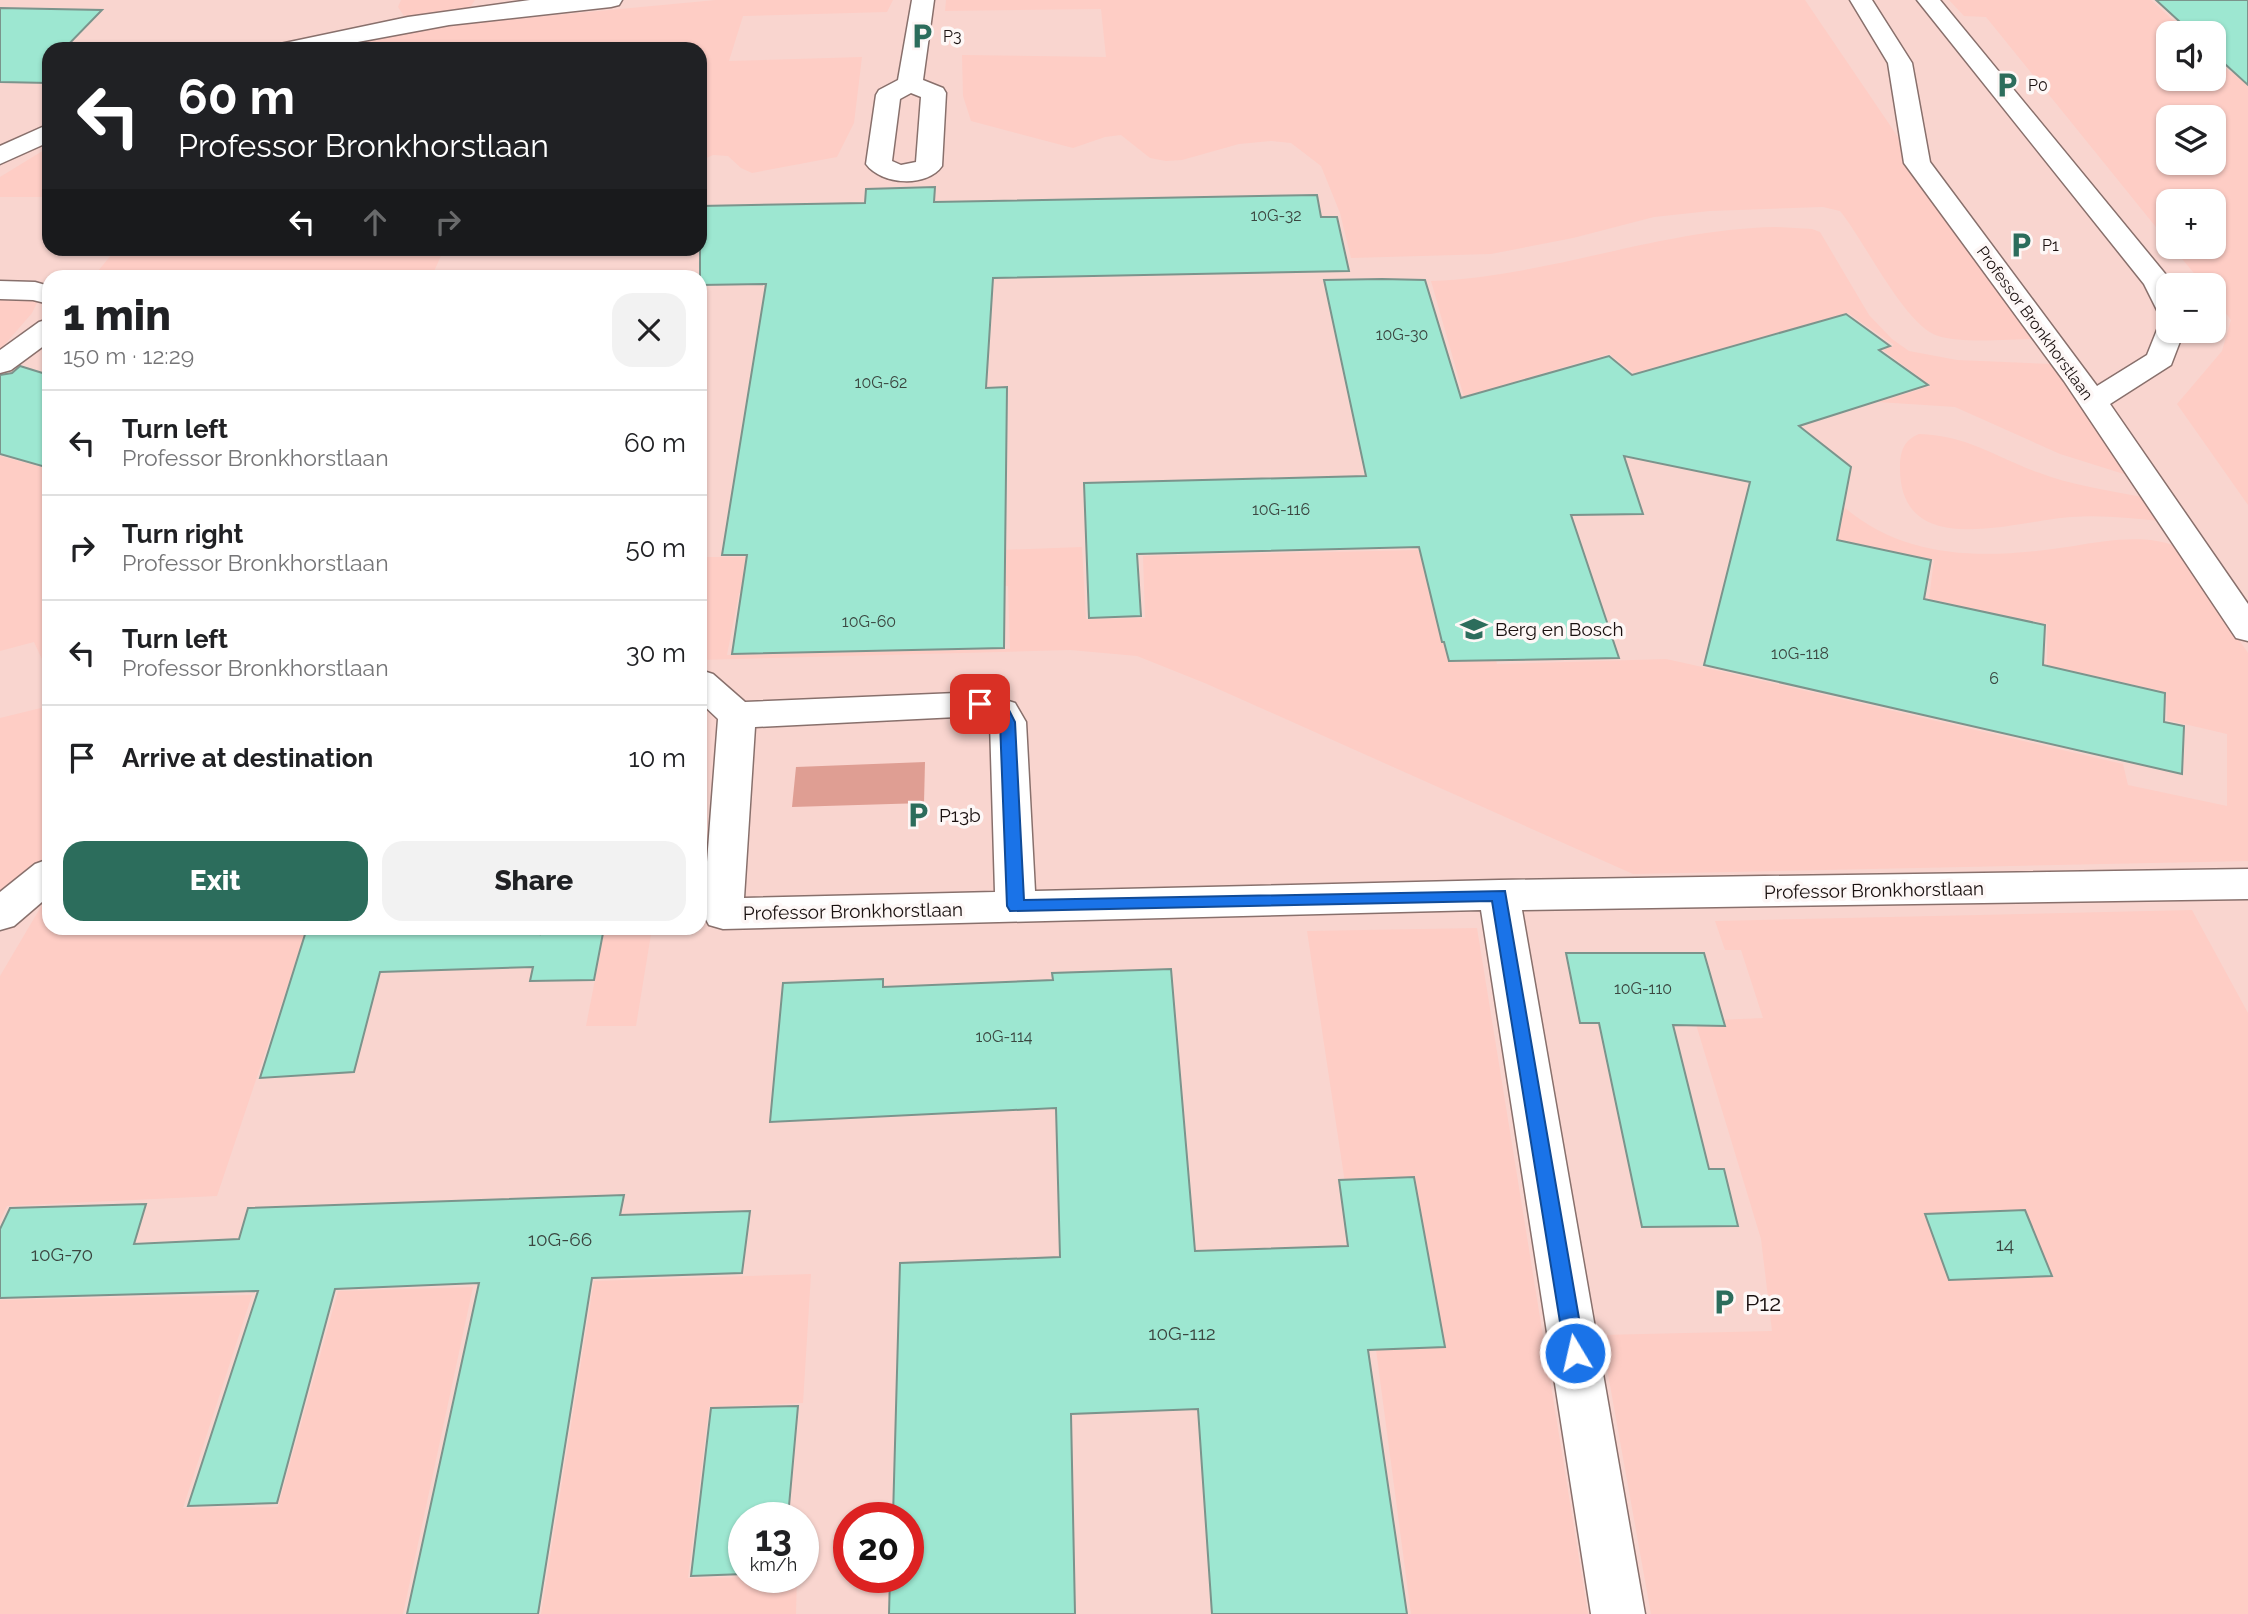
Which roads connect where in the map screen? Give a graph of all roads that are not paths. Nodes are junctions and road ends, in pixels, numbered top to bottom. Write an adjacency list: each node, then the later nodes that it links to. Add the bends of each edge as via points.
1 (611, 0): 5 (lane, via 526,5)
2 (923, 0): 6 (lane)
3 (1861, 0): 15 (lane, Professor Bronkhorstlaan, via 1900,63 1917,163)
4 (1928, 0): 9 (lane)
5 (318, 42)
6 (911, 84)
7 (42, 135): 8 (lane)
8 (0, 156)
9 (2156, 281)
10 (0, 290): 11 (lane)
11 (42, 293)
12 (42, 333): 14 (lane)
13 (2165, 343): 15 (lane, via 2160,359)
14 (0, 364)
15 (2094, 402): 16 (lane, Professor Bronkhorstlaan)
16 (2248, 631)
17 (707, 688): 18 (lane)
18 (737, 715): 22 (lane, via 980,704 1002,712 1008,722); 22 (lane, Professor Bronkhorstlaan, via 723,914)
19 (42, 880): 23 (lane)
20 (2248, 884): 21 (lane, Professor Bronkhorstlaan)
21 (1499, 895): 22 (lane, Professor Bronkhorstlaan); 24 (lane)
22 (1016, 906)
23 (0, 915)
24 (1618, 1614)

